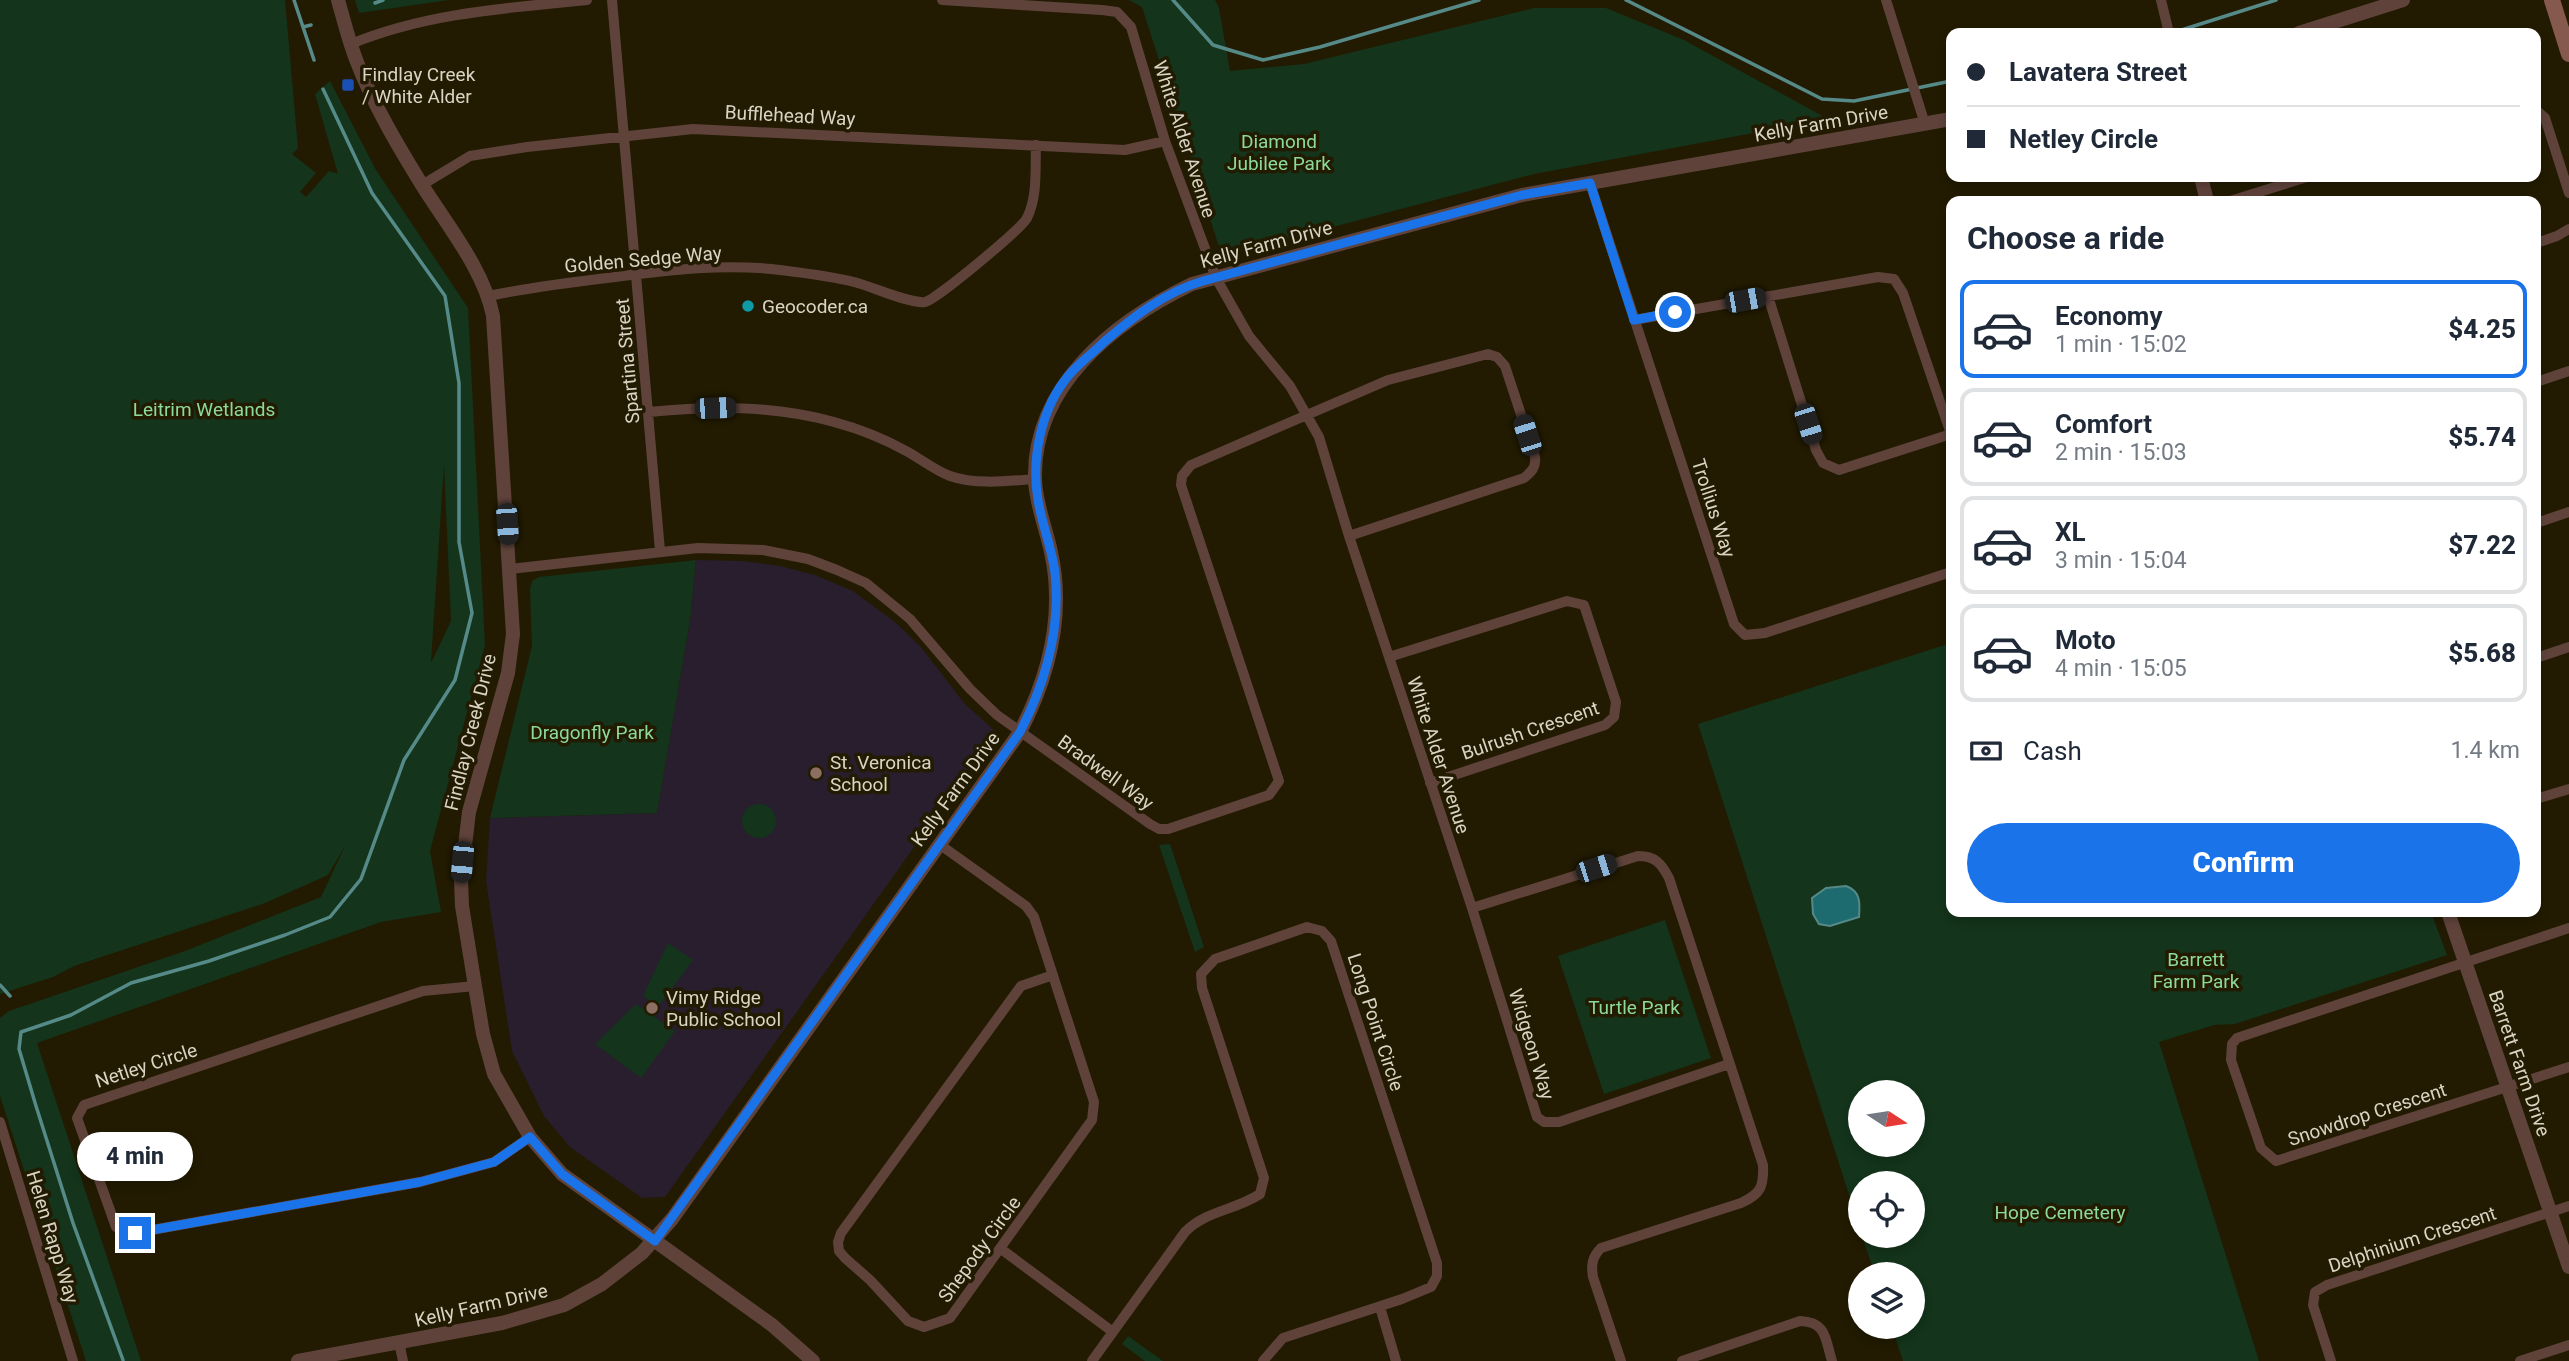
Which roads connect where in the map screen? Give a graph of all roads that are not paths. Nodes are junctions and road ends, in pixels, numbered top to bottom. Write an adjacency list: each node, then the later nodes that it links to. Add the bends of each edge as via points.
1 (338, 0): 11 (street, Findlay Creek Drive)
2 (587, 0): 11 (street, via 435,18)
3 (612, 0): 16 (street, Spartina Street)
4 (942, 0): 17 (street, White Alder Avenue, via 1116,12 1131,27)
5 (1886, 0): 15 (street)
6 (2161, 0): 9 (street)
7 (2403, 0): 10 (street)
8 (2552, 0): 12 (main road)
9 (2168, 28)
10 (2315, 28)
11 (351, 44): 21 (street, Findlay Creek Drive, via 365,80)
12 (2569, 54)
13 (2541, 114): 22 (street)
14 (1946, 120): 15 (street, Kelly Farm Drive)
15 (1925, 124): 20 (street, Kelly Farm Drive)
16 (622, 136): 18 (street, Bufflehead Way, via 718,129); 21 (street, Bufflehead Way, via 470,156); 26 (street, Spartina Street)
17 (1165, 141): 18 (street, Bufflehead Way, via 1125,150); 27 (street, White Alder Avenue)
18 (1035, 145): 26 (street, Golden Sedge Way, via 1034,202 1026,221 927,302 853,282 776,269 699,268)
19 (2291, 182): 23 (street)
20 (1590, 183): 27 (street, Kelly Farm Drive, via 1522,195); 30 (street, Trollius Way)
21 (422, 185): 28 (street, Findlay Creek Drive)
22 (2569, 193)
23 (2246, 196)
24 (2569, 229): 25 (street)
25 (2541, 241)
26 (637, 274): 28 (street, Golden Sedge Way); 33 (street, Spartina Street)
27 (1216, 278): 34 (street, White Alder Avenue, via 1249,336); 37 (street, Kelly Farm Drive, via 1192,284 1155,303 1069,374 1045,418)
28 (489, 296): 42 (street, Findlay Creek Drive)
29 (1768, 296): 30 (street); 35 (street, via 1878,277 1894,279 1903,293); 36 (street, via 1823,463 1839,470)
30 (1634, 320): 43 (street, Trollius Way, via 1734,624 1745,635 1765,633)
31 (2569, 371): 32 (street)
32 (2541, 380)
33 (649, 412): 37 (street, via 736,407 785,412 874,435 949,476 983,481); 41 (street, Spartina Street)
34 (1308, 415): 40 (street, White Alder Avenue); 40 (street, via 1388,380 1488,354 1505,366 1535,457 1533,471 1524,478); 47 (street, Bradwell Way, via 1191,465 1181,485 1279,775 1275,790 1160,829)
35 (1946, 419)
36 (1946, 436)
37 (1035, 479): 47 (street, Kelly Farm Drive, via 1055,574 1055,622 1047,669)
38 (2569, 512): 39 (street)
39 (2541, 521)
40 (1349, 536): 46 (street, White Alder Avenue)
41 (660, 551): 42 (street, Bradwell Way); 47 (street, Bradwell Way, via 763,550 808,559 866,583 910,619 970,689)
42 (510, 569): 57 (street, Findlay Creek Drive, via 513,634 508,673 469,812 461,879)
43 (1946, 574)
44 (2569, 647): 45 (street)
45 (2541, 656)
46 (1389, 657): 48 (street, White Alder Avenue); 48 (street, Bulrush Crescent, via 1567,600 1584,605 1612,690 1616,710 1605,725)
47 (1020, 732): 51 (street, Kelly Farm Drive)
48 (1430, 783): 52 (street, White Alder Avenue)
49 (2569, 789): 50 (street)
50 (2541, 797)
51 (939, 844): 56 (street, Shepody Circle, via 1026,906); 65 (street, Kelly Farm Drive)
52 (1472, 908): 58 (street, via 1622,859 1650,856 1669,878); 58 (street, Widgeon Way, via 1533,1108 1544,1122 1559,1122)
53 (2450, 917): 55 (street, Barrett Farm Drive)
54 (2569, 928): 55 (street)
55 (2465, 962): 60 (street, Barrett Farm Drive); 60 (street, Snowdrop Crescent, via 2237,1038 2231,1060 2260,1148 2276,1161)
56 (1053, 975): 66 (street, Shepody Circle, via 1094,1102 1092,1120); 66 (street, Shepody Circle, via 1021,986 838,1242 845,1258 908,1321 924,1327 950,1318)
57 (475, 986): 62 (street, Findlay Creek Drive, via 494,1074); 62 (street, Netley Circle, via 423,991 83,1105 77,1118 116,1227 135,1233 420,1182 494,1162)
58 (1729, 1065): 79 (street, via 1763,1164 1761,1190 1741,1203 1596,1253 1593,1276)
59 (2569, 1067): 60 (street)
60 (2508, 1086): 64 (street, Barrett Farm Drive)
61 (0, 1122): 72 (street, Helen Rapp Way)
62 (530, 1137): 65 (street, Findlay Creek Drive, via 562,1174)
63 (2569, 1206): 64 (street)
64 (2550, 1212): 67 (street, Barrett Farm Drive); 82 (street, Delphinium Crescent, via 2315,1292 2313,1304)
65 (655, 1241): 70 (street, Kelly Farm Drive, via 602,1284 564,1305 502,1323); 75 (street, Findlay Creek Drive, via 772,1325)
66 (1000, 1249): 69 (street)
67 (2569, 1267)
68 (1380, 1307): 69 (street, Long Point Circle, via 1431,1287 1437,1263 1331,941 1307,927 1215,959 1201,974 1264,1178 1260,1194 1245,1204 1196,1220); 77 (street, Long Point Circle, via 1283,1338); 78 (street)
69 (1113, 1332): 76 (street, Long Point Circle)
70 (399, 1342): 73 (street, Kelly Farm Drive); 74 (street)
71 (2569, 1345): 83 (street)
72 (74, 1361)
73 (298, 1361)
74 (403, 1361)
75 (813, 1361)
76 (1092, 1361)
77 (1263, 1361)
78 (1396, 1361)
79 (1621, 1361)
80 (1682, 1361): 81 (street, via 1800,1321 1814,1322 1822,1329)
81 (1832, 1361)
82 (2331, 1361)
83 (2520, 1361)

